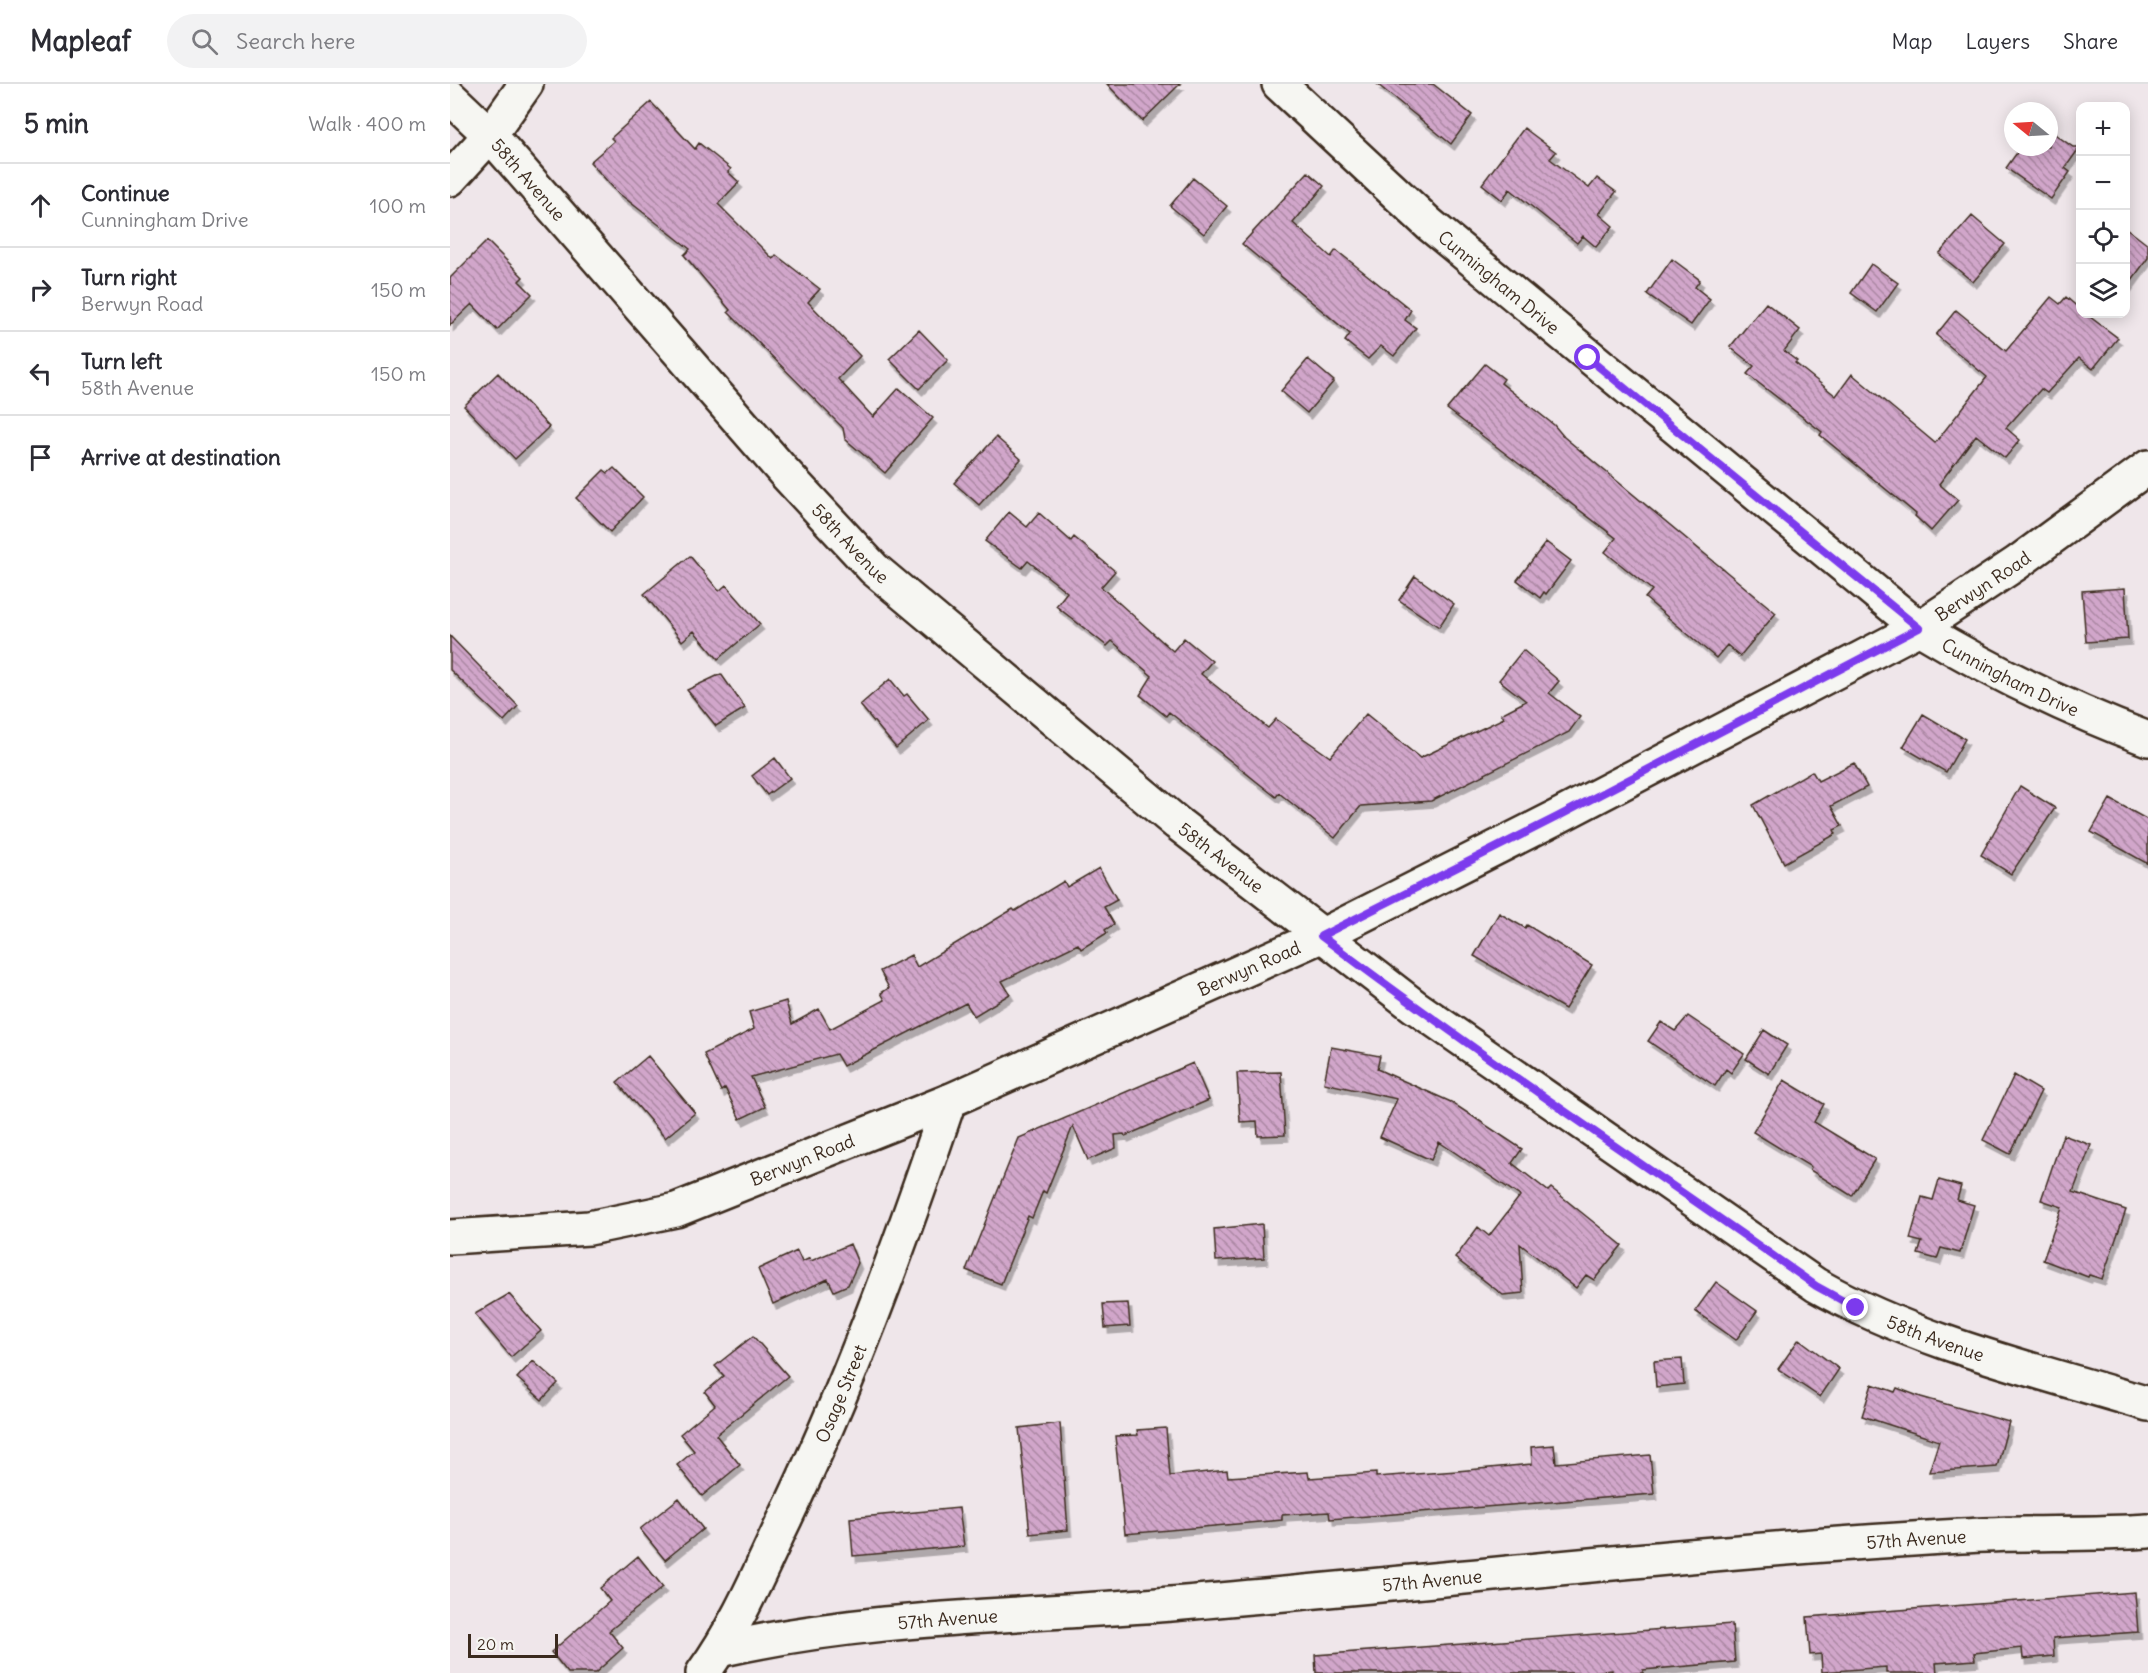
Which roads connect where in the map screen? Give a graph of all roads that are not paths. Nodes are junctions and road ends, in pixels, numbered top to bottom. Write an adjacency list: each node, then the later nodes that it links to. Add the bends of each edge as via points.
1 (526, 84): 4 (street)
2 (1279, 84): 7 (street, Cunningham Drive, via 1429,224)
3 (450, 97): 4 (street, 58th Avenue)
4 (490, 135): 5 (street); 9 (street, 58th Avenue, via 783,471 874,569 1177,824)
5 (450, 179)
6 (2148, 467): 7 (street, Berwyn Road, via 2017,563)
7 (1919, 628): 8 (street, Cunningham Drive, via 2036,692); 9 (street, Berwyn Road)
8 (2148, 739)
9 (1321, 936): 10 (street, Berwyn Road); 12 (street, 58th Avenue, via 1414,1006 1816,1286 1886,1322 1945,1343)
10 (949, 1101): 11 (street, Berwyn Road, via 676,1210 589,1228); 14 (street, Osage Street, via 832,1418 761,1569)
11 (450, 1237)
12 (2148, 1404)
13 (2148, 1531): 14 (street, 57th Avenue, via 1964,1536 1678,1557 1170,1604 849,1628 783,1635)
14 (711, 1662)

